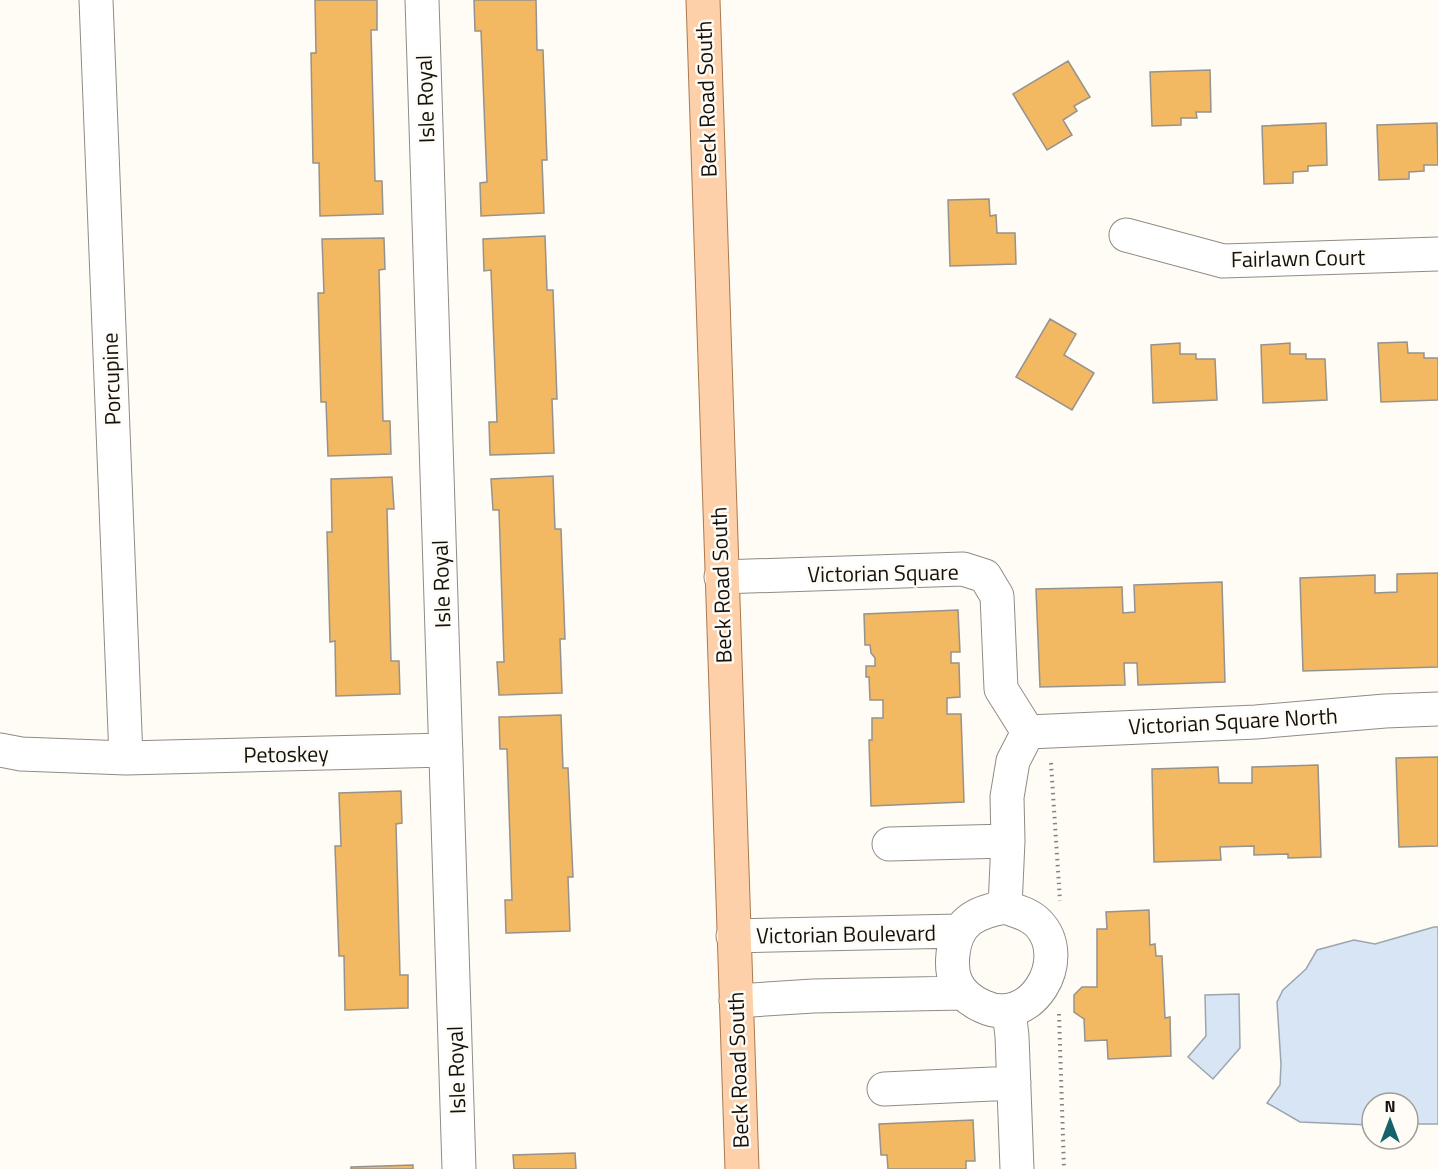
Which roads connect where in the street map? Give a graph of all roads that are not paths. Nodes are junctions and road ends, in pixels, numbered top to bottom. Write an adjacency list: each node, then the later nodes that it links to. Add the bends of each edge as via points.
1 (96, 0): 11 (street, Porcupine)
2 (422, 0): 10 (street, Isle Royal)
3 (703, 0): 6 (main road, Beck Road South)
4 (1126, 235): 5 (street, Fairlawn Court, via 1223,261)
5 (1438, 254)
6 (721, 577): 8 (street, Victorian Square, via 963,569 985,576 997,596 1001,689); 16 (main road, Beck Road South)
7 (1438, 709): 8 (street, Victorian Square North)
8 (1028, 732): 12 (street, via 1013,761 1007,797)
9 (0, 750): 11 (street, Petoskey)
10 (446, 750): 11 (street, Petoskey); 22 (street, Isle Royal)
11 (126, 758)
12 (1008, 840): 13 (street); 14 (street)
13 (889, 844)
14 (1005, 907): 15 (street, via 987,910); 19 (street, via 1028,914 1039,924 1050,950 1045,983 1026,1004)
15 (959, 931): 16 (street, Victorian Boulevard); 17 (street, via 952,963)
16 (733, 936): 18 (main road, Beck Road South)
17 (962, 993): 18 (street); 19 (street, via 990,1010)
18 (736, 1001): 23 (main road, Beck Road South)
19 (1009, 1011): 20 (street)
20 (1014, 1083): 21 (street); 24 (street)
21 (884, 1089)
22 (459, 1169)
23 (742, 1169)
24 (1017, 1169)

